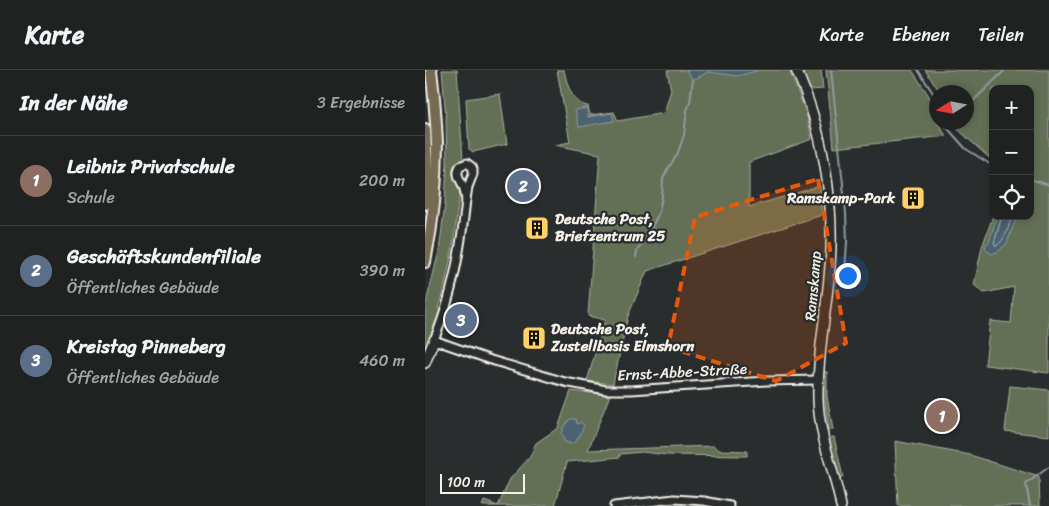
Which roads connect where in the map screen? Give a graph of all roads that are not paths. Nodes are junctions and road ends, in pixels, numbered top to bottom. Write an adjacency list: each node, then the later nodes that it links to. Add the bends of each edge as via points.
1 (431, 70): 6 (main road, via 437,142 431,231)
2 (796, 70): 9 (street, Ramskamp, via 821,150 831,224)
3 (425, 129): 5 (main road)
4 (466, 200): 7 (street, via 456,268)
5 (425, 204)
6 (425, 262)
7 (434, 340): 8 (street); 9 (street, Ernst-Abbe-Straße, via 565,382 606,390)
8 (425, 362)
9 (818, 380): 13 (street, Ramskamp, via 820,423)
10 (624, 505): 11 (street); 12 (street, via 674,499)
11 (614, 506)
12 (730, 506)
13 (841, 506)

